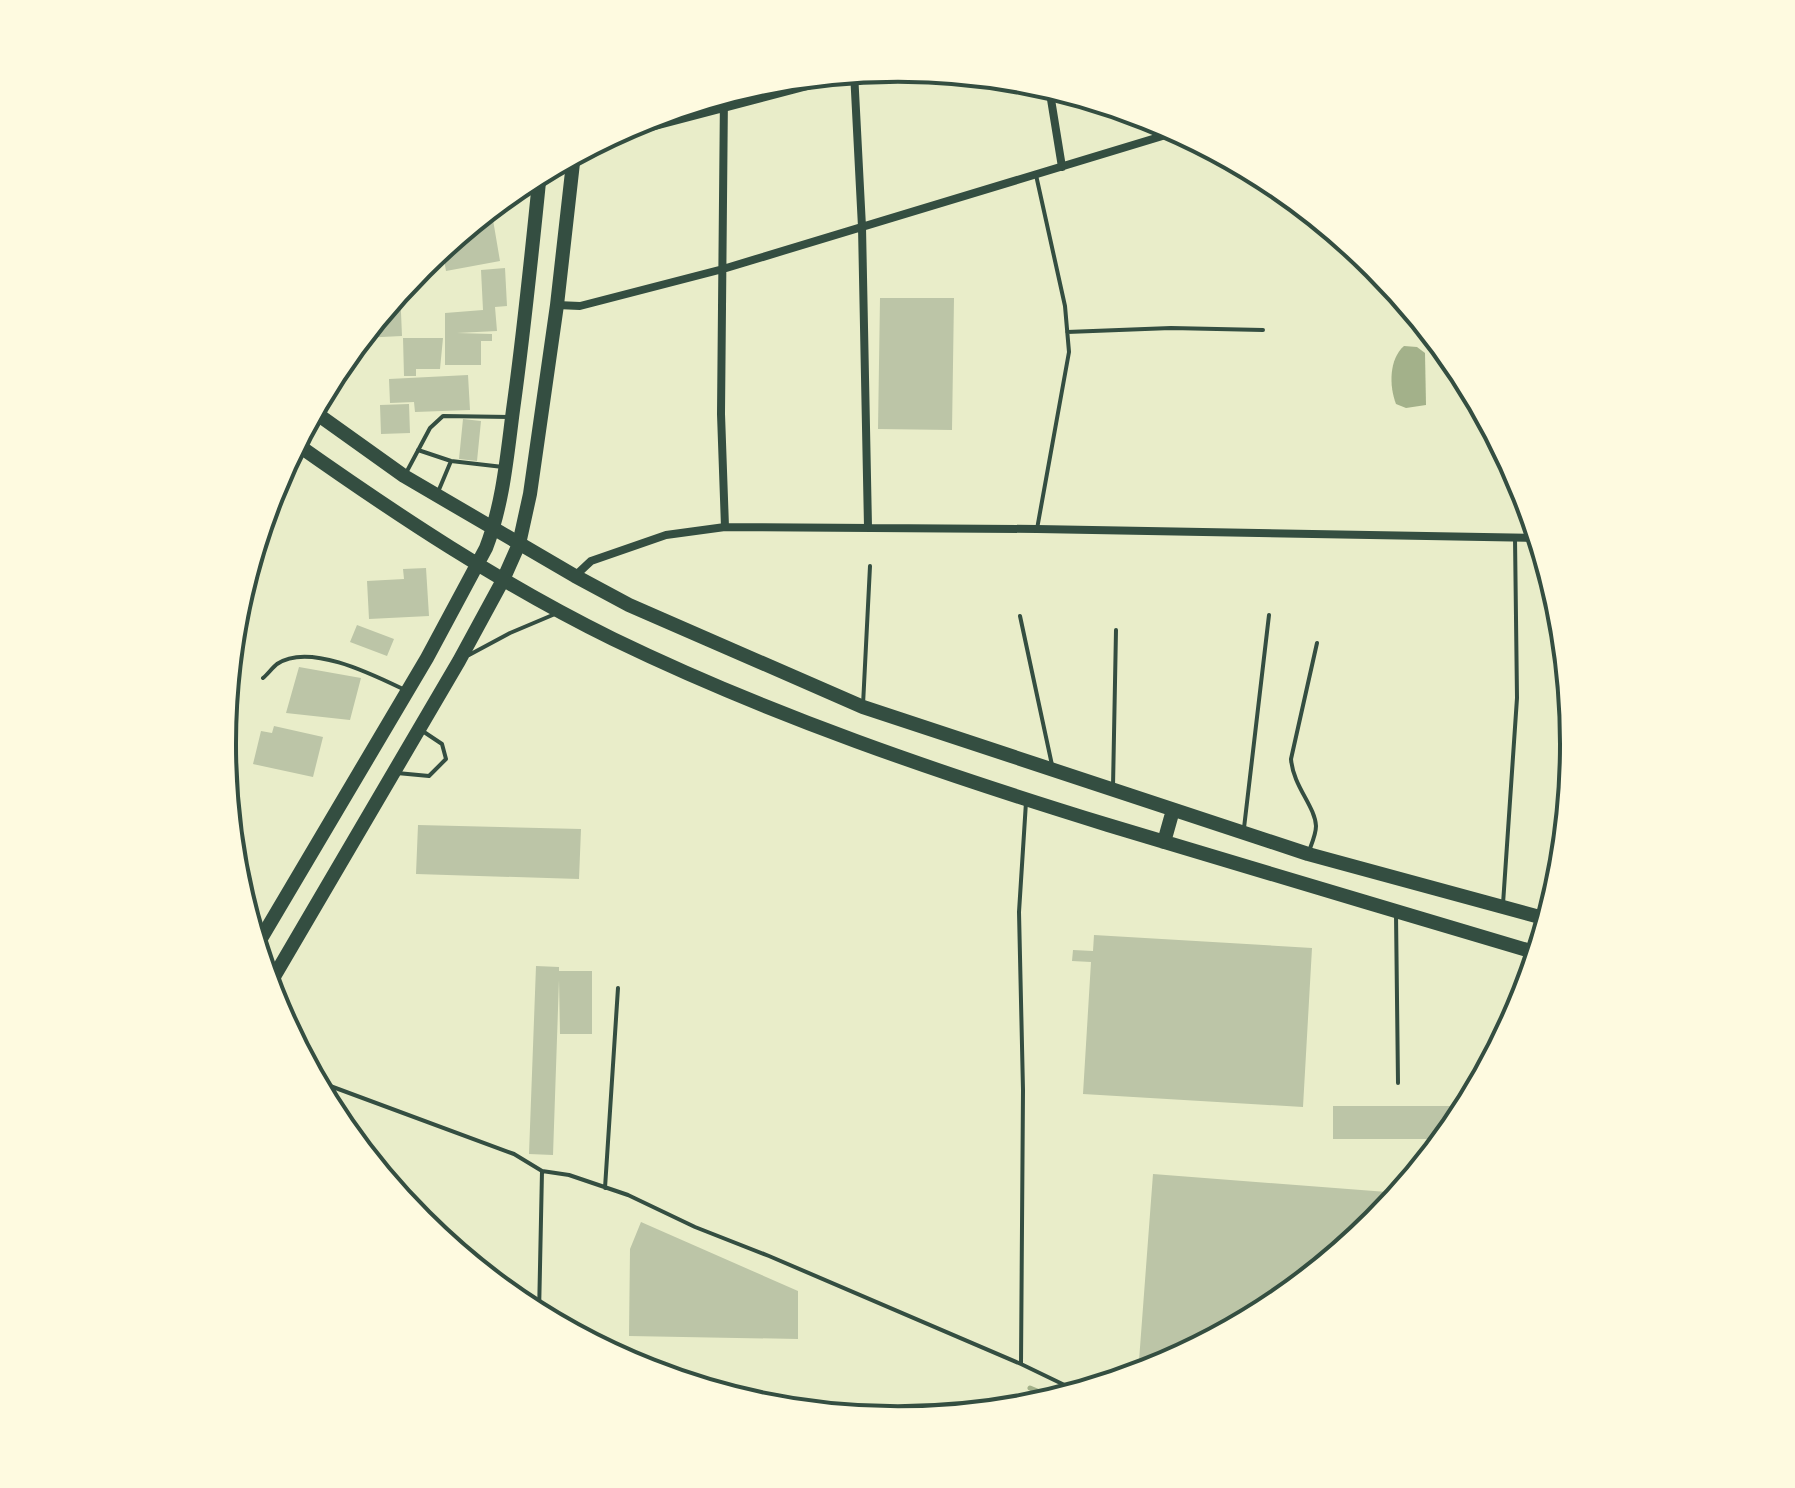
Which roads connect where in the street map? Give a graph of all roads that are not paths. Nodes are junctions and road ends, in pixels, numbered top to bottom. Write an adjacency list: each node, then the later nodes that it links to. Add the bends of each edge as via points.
1 (856, 83): 11 (street)
2 (775, 94): 4 (street)
3 (1051, 101): 7 (street)
4 (724, 107): 5 (street); 12 (street)
5 (680, 119)
6 (1161, 137): 7 (street)
7 (1062, 167): 9 (street)
8 (572, 168): 13 (main road)
9 (1036, 175): 11 (street); 15 (lane)
10 (538, 189): 17 (main road)
11 (862, 227): 12 (street); 25 (street)
12 (723, 269): 13 (street, via 580,306); 24 (street)
13 (557, 305): 30 (main road)
14 (1263, 330): 15 (lane)
15 (1067, 332): 27 (lane, via 1069,352)
16 (322, 417): 22 (main road)
17 (512, 417): 19 (lane, via 443,416); 21 (main road)
18 (305, 450): 31 (main road)
19 (418, 450): 20 (lane); 22 (lane)
20 (451, 461): 21 (lane); 23 (lane)
21 (505, 468): 26 (main road)
22 (404, 476): 23 (main road)
23 (437, 495): 26 (main road)
24 (725, 527): 25 (street); 33 (street, via 666,535 591,561)
25 (868, 527): 27 (street)
26 (494, 528): 30 (main road); 31 (main road)
27 (1037, 529): 28 (street)
28 (1515, 538): 29 (street); 53 (lane, via 1517,698)
29 (1526, 538)
30 (519, 544): 33 (main road); 34 (main road)
31 (478, 564): 34 (main road); 42 (main road)
32 (870, 566): 43 (lane)
33 (575, 576): 43 (main road, via 629,605)
34 (503, 580): 35 (main road); 40 (main road)
35 (561, 612): 40 (lane); 48 (main road, via 851,741)
36 (1269, 615): 50 (lane)
37 (1020, 616): 45 (lane)
38 (1116, 630): 47 (lane)
39 (1317, 643): 52 (lane, via 1291,759 1292,775 1314,816)
40 (459, 661): 44 (main road)
41 (263, 678): 42 (lane, via 279,663 310,656 353,667)
42 (407, 691): 56 (main road)
43 (863, 707): 45 (main road)
44 (419, 729): 46 (main road); 46 (lane, via 442,744 446,759 429,776)
45 (1054, 771): 47 (main road)
46 (394, 773): 58 (main road)
47 (1113, 790): 49 (main road)
48 (1026, 799): 51 (main road); 65 (lane, via 1019,912)
49 (1173, 810): 50 (main road); 51 (main road)
50 (1244, 830): 52 (main road)
51 (1164, 842): 54 (main road)
52 (1308, 854): 53 (main road)
53 (1503, 906): 55 (main road)
54 (1396, 911): 57 (main road); 60 (lane)
55 (1537, 916)
56 (264, 934)
57 (1526, 950)
58 (277, 972)
59 (618, 988): 63 (lane)
60 (1398, 1083)
61 (331, 1086): 62 (lane, via 514,1154)
62 (542, 1171): 63 (lane); 64 (lane)
63 (605, 1188): 65 (lane)
64 (539, 1300)
65 (1021, 1364): 66 (lane)
66 (1063, 1384)

